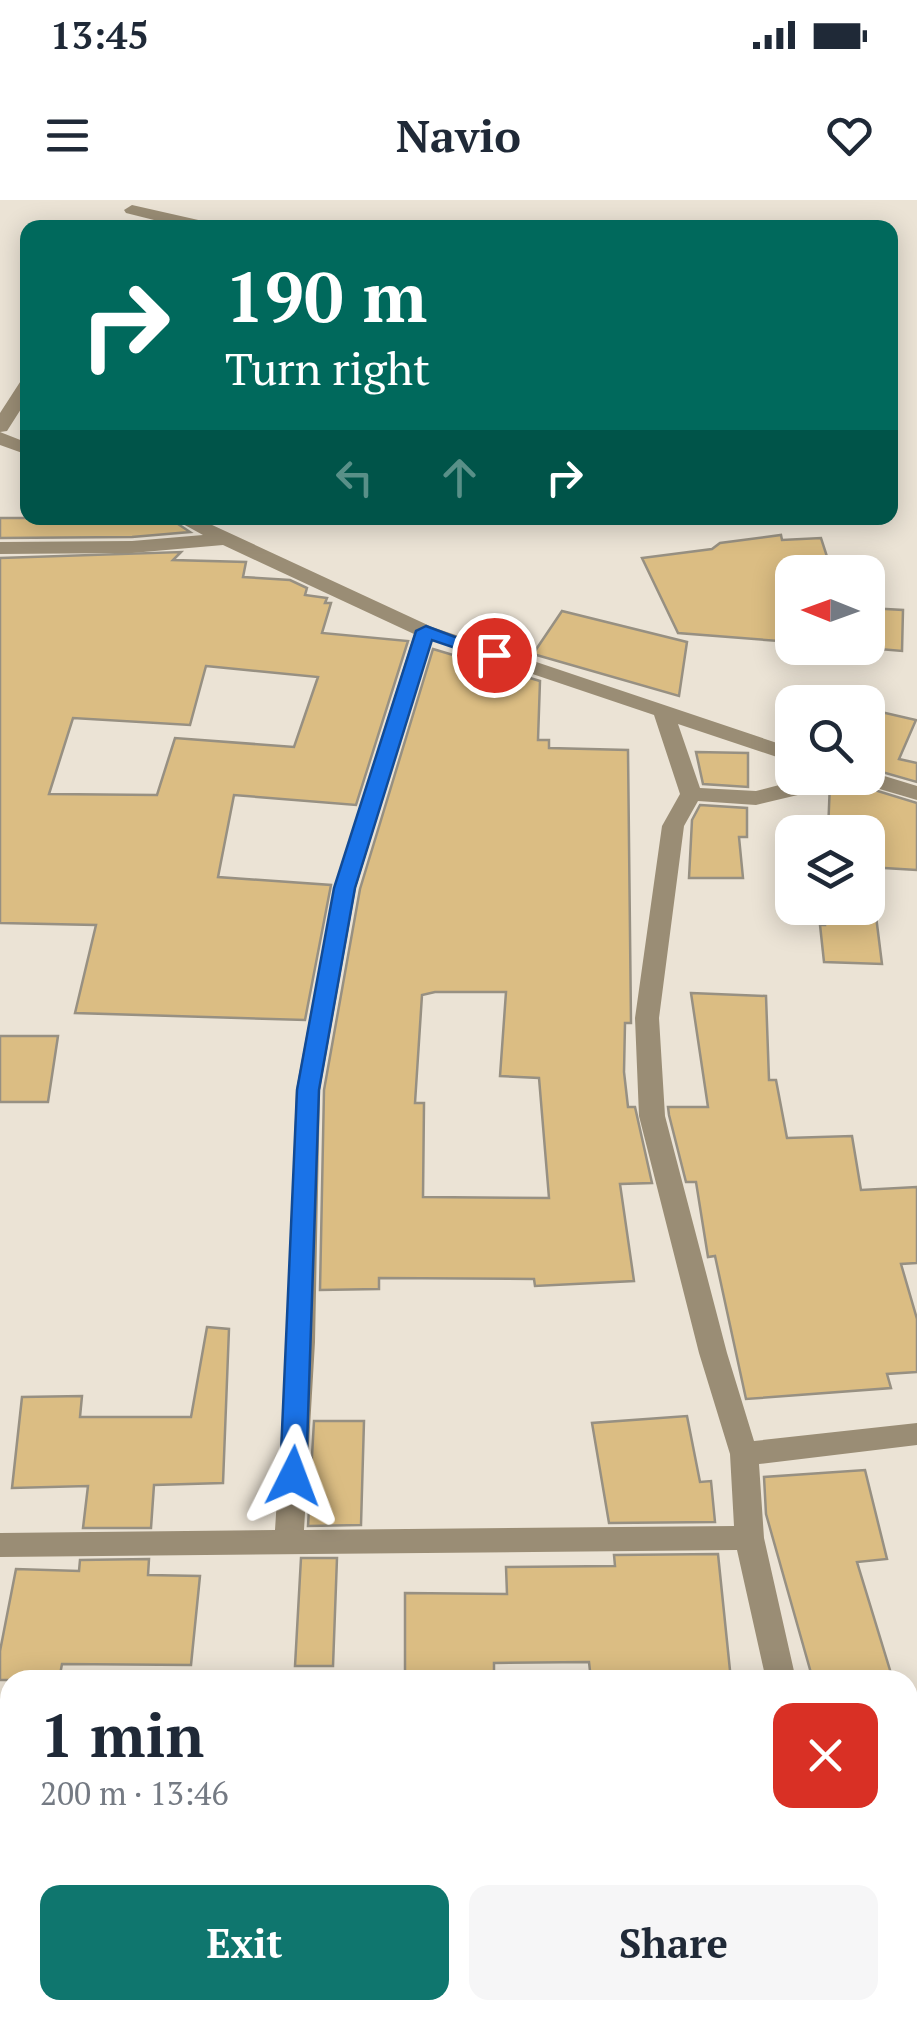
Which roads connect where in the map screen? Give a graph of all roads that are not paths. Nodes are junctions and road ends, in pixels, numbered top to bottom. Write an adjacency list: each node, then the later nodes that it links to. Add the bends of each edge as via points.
1 (135, 205): 2 (street)
2 (184, 220)
3 (20, 396): 4 (street)
4 (0, 427)
5 (199, 525): 6 (street)
6 (232, 539): 7 (street); 8 (street)
7 (0, 548)
8 (426, 631): 9 (street); 18 (street, via 345,888 308,1090)
9 (664, 714): 10 (street); 14 (street)
10 (775, 749)
11 (885, 783): 13 (street)
12 (775, 793): 14 (street)
13 (917, 793)
14 (691, 794): 16 (street, via 673,826 648,1018 652,1116)
15 (917, 1434): 16 (street)
16 (744, 1454): 17 (street)
17 (749, 1538): 18 (street); 20 (street)
18 (289, 1542): 19 (street)
19 (0, 1546)
20 (779, 1670)

